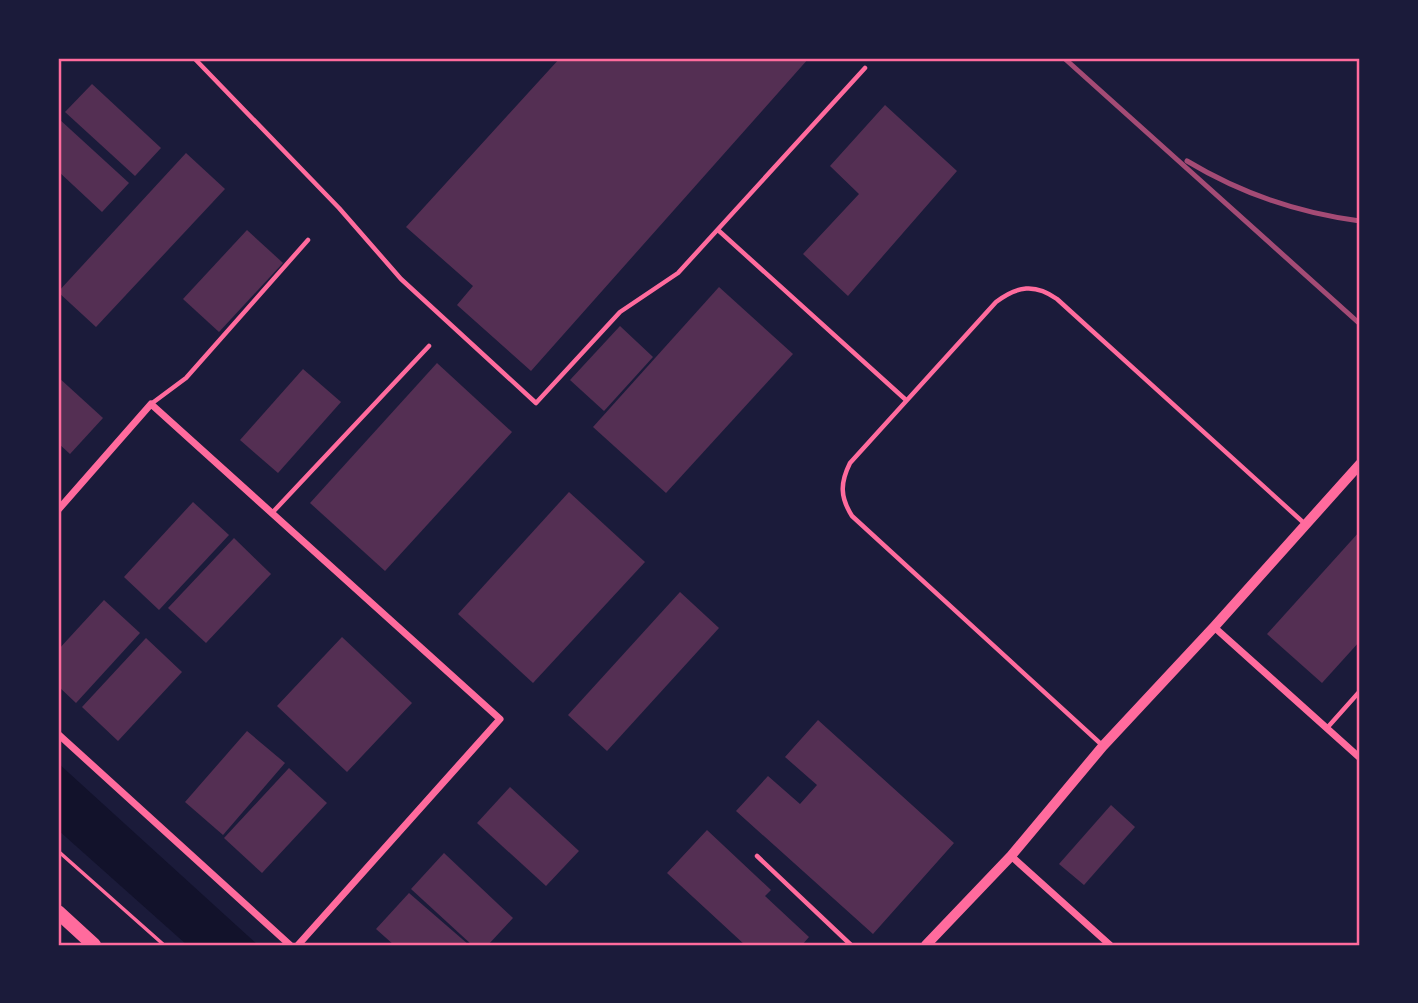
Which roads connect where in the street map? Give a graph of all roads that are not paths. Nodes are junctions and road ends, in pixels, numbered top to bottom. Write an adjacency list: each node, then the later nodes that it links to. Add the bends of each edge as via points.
1 (194, 58): 3 (lane, via 401,279 536,403 620,312 678,274)
2 (865, 68): 3 (lane)
3 (718, 230): 6 (lane)
4 (309, 240): 7 (lane, via 186,378)
5 (429, 346): 10 (lane)
6 (906, 400): 11 (lane, via 1006,293 1021,287 1046,291); 16 (lane, via 850,463 842,488 844,503 852,516)
7 (151, 404): 9 (street); 10 (street)
8 (1360, 464): 11 (street)
9 (58, 510)
10 (272, 513): 23 (street, via 500,719)
11 (1306, 524): 12 (street)
12 (1214, 627): 14 (street); 16 (street)
13 (1360, 691): 14 (lane)
14 (1327, 728): 17 (street)
15 (58, 734): 22 (street)
16 (1102, 746): 19 (street)
17 (1360, 758)
18 (757, 856): 24 (lane)
19 (1011, 856): 25 (street); 26 (street)
20 (58, 912): 21 (main road)
21 (94, 945)
22 (290, 945)
23 (298, 945)
24 (851, 945)
25 (926, 945)
26 (1110, 945)

